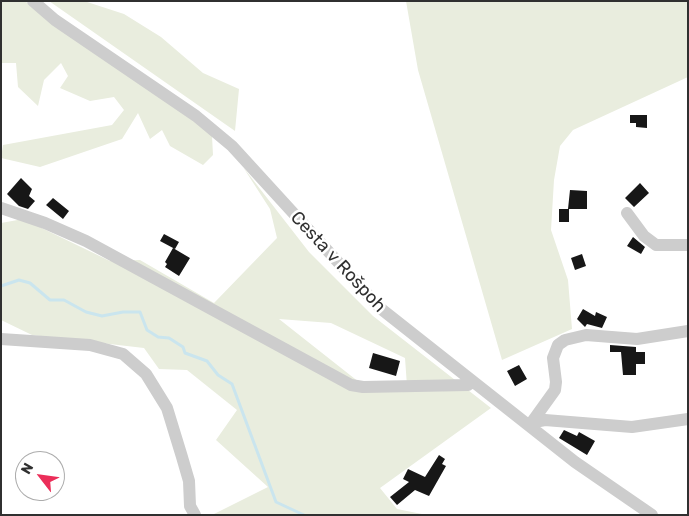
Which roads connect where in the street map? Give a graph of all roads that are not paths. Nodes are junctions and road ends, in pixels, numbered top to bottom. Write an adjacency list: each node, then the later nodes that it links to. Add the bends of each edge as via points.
1 (33, 1): 7 (street, Cesta v Rošpoh, via 64,26 160,90 232,146 380,308)
2 (1, 208): 7 (street, via 86,241 352,385 468,385)
3 (628, 212): 4 (street, via 637,227 656,245)
4 (688, 245)
5 (688, 331): 9 (street, via 637,339 586,335 565,340 558,345 553,358 555,390)
6 (1, 339): 10 (street, via 90,345 123,354 146,374 167,408 188,480 190,506)
7 (471, 382): 9 (street, Cesta v Rošpoh)
8 (688, 419): 9 (street, via 632,427 545,420)
9 (530, 423): 11 (street, Cesta v Rošpoh, via 575,462)
10 (195, 515)
11 (652, 515)

